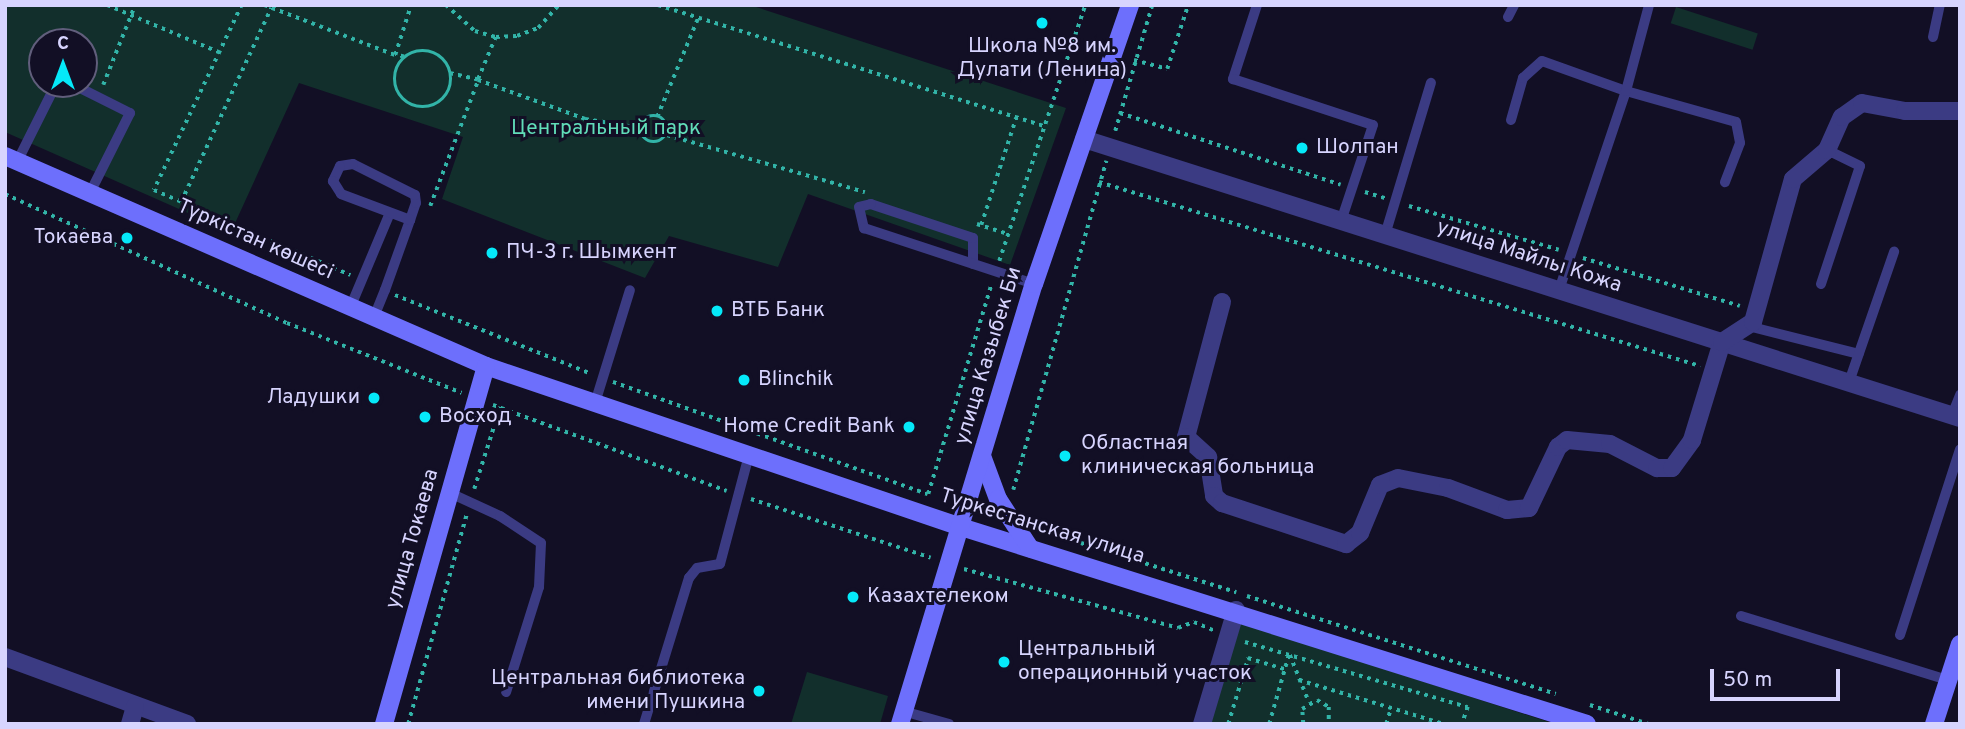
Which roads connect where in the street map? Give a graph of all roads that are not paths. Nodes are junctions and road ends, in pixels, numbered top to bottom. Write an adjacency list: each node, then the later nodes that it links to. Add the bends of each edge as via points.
1 (1130, 5): 14 (main road, улица Казыбек Би)
2 (1257, 5): 21 (lane, via 1233,79 1373,125)
3 (1514, 5): 6 (lane)
4 (1648, 5): 9 (lane)
5 (1940, 5): 7 (lane)
6 (1508, 17)
7 (1933, 37)
8 (1431, 83): 22 (lane)
9 (1626, 91): 13 (lane, via 1542,61 1523,78); 17 (lane, via 1736,122 1740,143); 28 (lane)
10 (98, 96): 18 (lane, via 130,113)
11 (48, 98): 16 (lane)
12 (1960, 111): 15 (street, via 1905,111 1862,103 1842,117)
13 (1511, 120)
14 (1084, 139): 21 (street, улица Майлы Кожа); 25 (main road, улица Казыбек Би)
15 (1827, 150): 26 (lane, via 1860,166); 32 (street, via 1793,179)
16 (11, 159): 18 (main road, Түркістан көшесі)
17 (1725, 182)
18 (90, 193): 30 (main road, Түркістан көшесі)
19 (390, 213): 20 (lane); 20 (lane, via 334,188 340,166 354,164 410,188 416,203); 30 (lane)
20 (410, 220): 31 (lane)
21 (1341, 221): 22 (street, улица Майлы Кожа)
22 (1385, 235): 28 (street, улица Майлы Кожа)
23 (1894, 252): 34 (lane)
24 (973, 264): 24 (lane, via 864,228 859,207 871,204 972,238); 25 (lane)
25 (1034, 284): 42 (main road, улица Казыбек Би)
26 (1821, 284)
27 (630, 290): 38 (lane)
28 (1559, 290): 33 (street, улица Майлы Кожа)
29 (1222, 302): 33 (street, via 1188,442 1208,457 1214,496 1222,503 1334,543 1353,542 1372,514 1380,485 1398,478 1448,488 1507,510 1529,508 1558,447 1567,440 1610,444 1657,468 1672,468 1692,440)
30 (350, 308): 31 (main road, Түркістан көшесі)
31 (374, 317): 35 (main road, Түркістан көшесі)
32 (1753, 319): 33 (street); 34 (lane)
33 (1722, 342): 36 (street, улица Майлы Кожа)
34 (1859, 354): 36 (lane)
35 (486, 366): 38 (main road, Туркестанская улица); 43 (main road, улица Токаева)
36 (1849, 382): 39 (street, улица Майлы Кожа)
37 (1960, 395): 39 (lane)
38 (595, 403): 41 (main road, Туркестанская улица)
39 (1956, 417)
40 (1960, 449): 48 (lane)
41 (749, 455): 44 (main road, Туркестанская улица); 57 (lane, via 720,564 697,568 689,578)
42 (982, 456): 44 (main road, улица Казыбек Би); 45 (main road, via 998,499)
43 (450, 493): 52 (lane, via 541,543 539,587); 56 (main road, улица Токаева)
44 (961, 527): 45 (main road, Туркестанская улица); 54 (main road, улица Казыбек Би)
45 (1030, 548): 46 (main road, Туркестанская улица)
46 (1236, 610): 59 (street); 60 (main road, Туркестанская улица)
47 (1741, 616): 51 (lane)
48 (1900, 635)
49 (1960, 644): 51 (main road)
50 (5, 657): 53 (street)
51 (1948, 680): 61 (main road)
52 (506, 692)
53 (133, 715): 55 (street)
54 (902, 717): 58 (lane)
55 (187, 724)
56 (384, 724)
57 (643, 724)
58 (949, 724)
59 (1202, 724)
60 (1587, 724)
61 (1934, 724)

